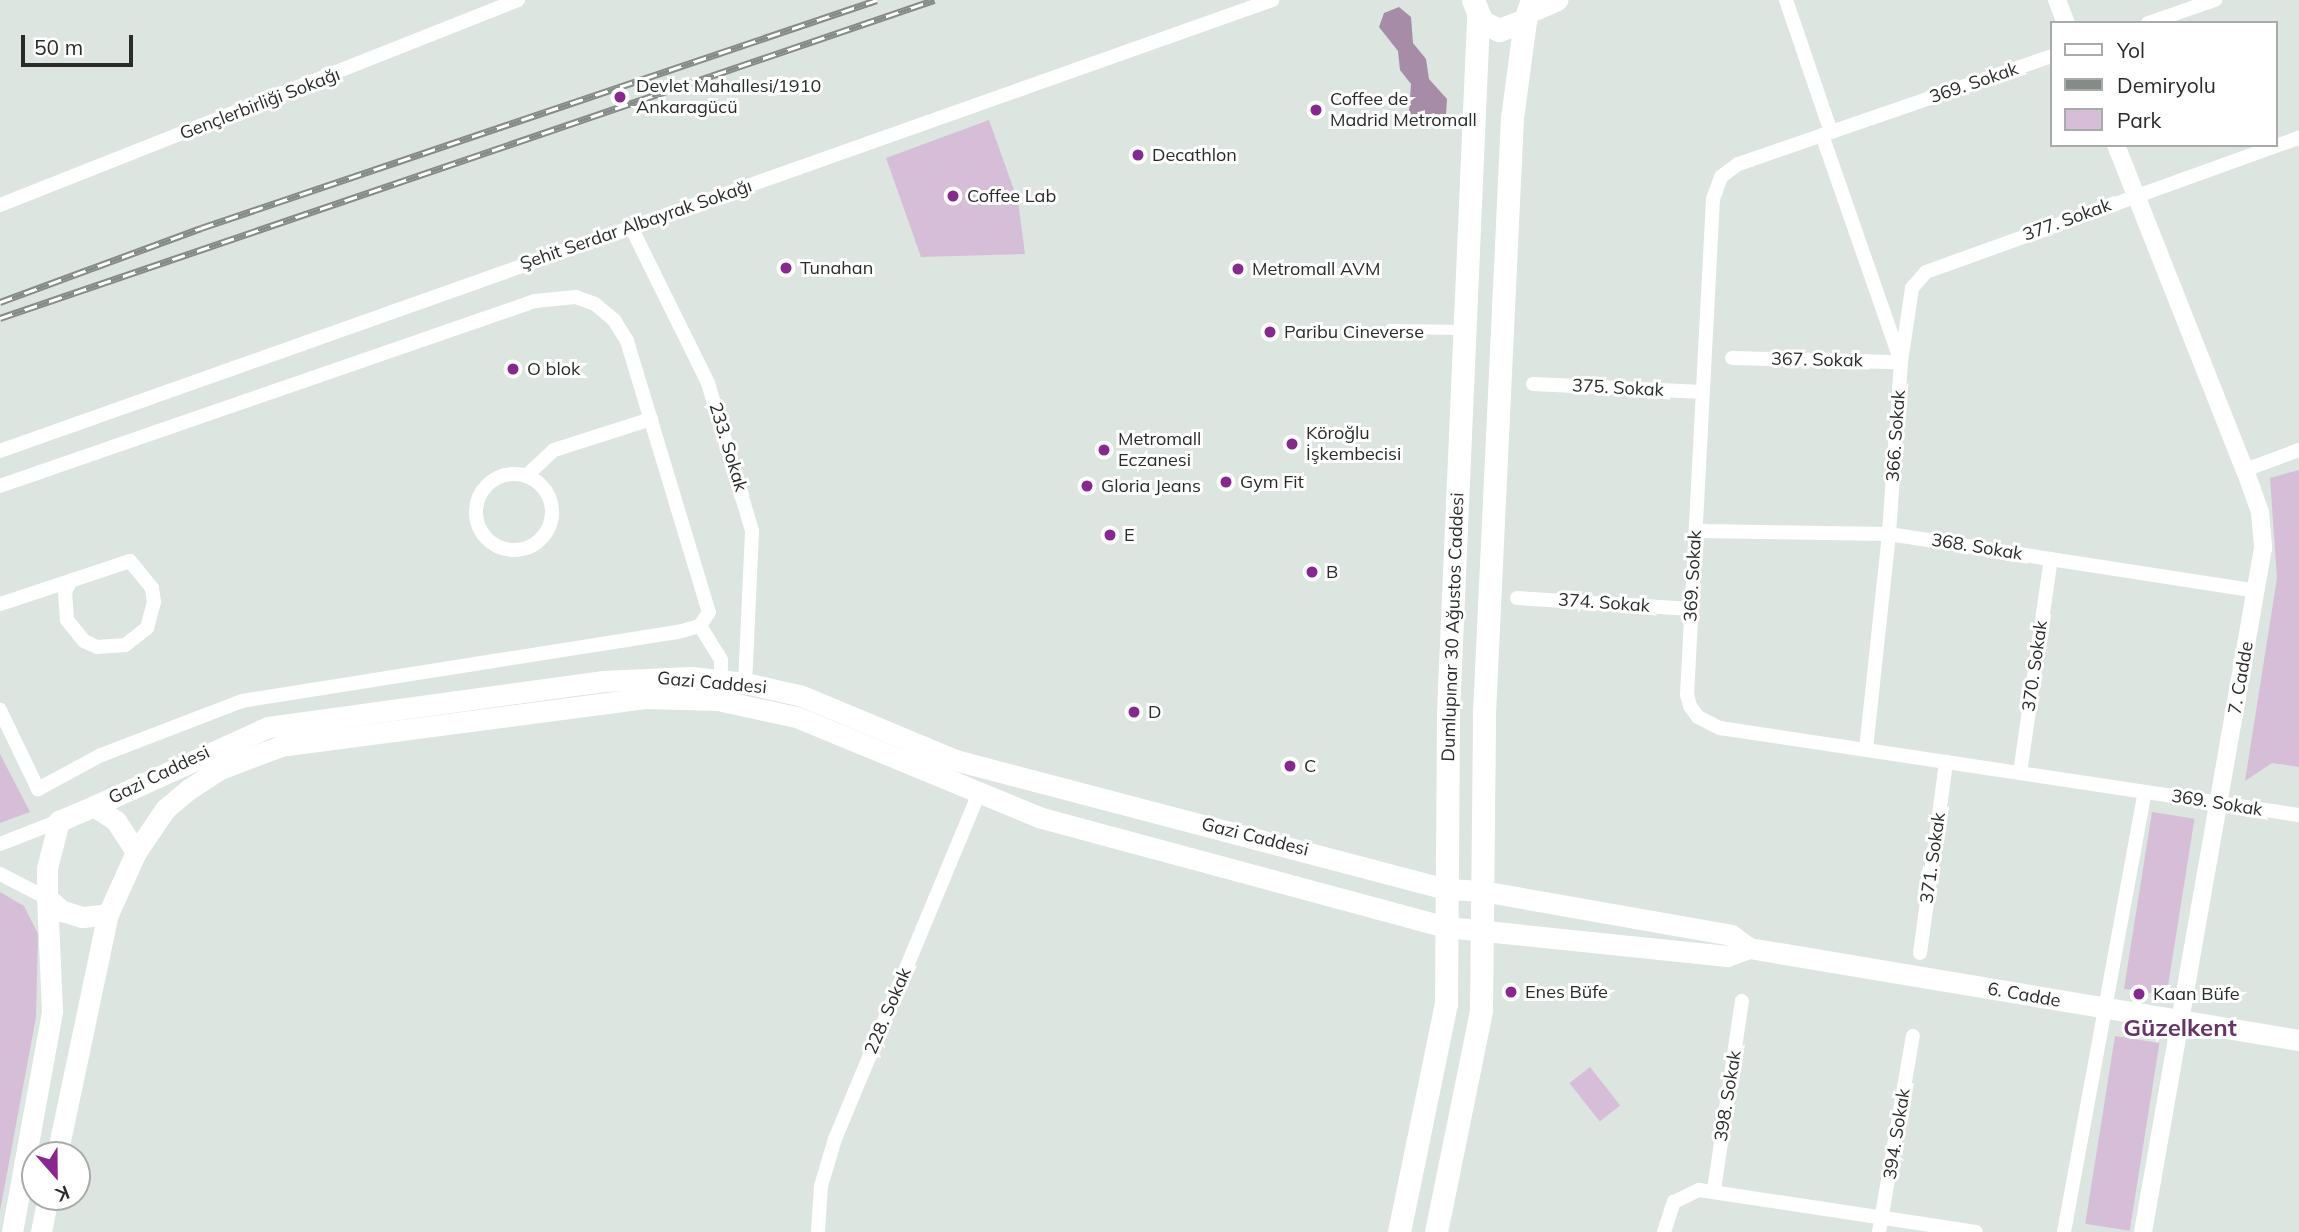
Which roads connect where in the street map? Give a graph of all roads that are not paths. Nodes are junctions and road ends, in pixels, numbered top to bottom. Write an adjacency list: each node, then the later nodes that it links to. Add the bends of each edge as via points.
1 (518, 0): 19 (street, Gençlerbirliği Sokağı)
2 (1272, 0): 20 (street, Şehit Serdar Albayrak Sokağı)
3 (1454, 0): 8 (main road)
4 (1558, 0): 9 (main road)
5 (1786, 0): 13 (street, 366. Sokak)
6 (2057, 0): 10 (street)
7 (2215, 0): 11 (street)
8 (1475, 11): 9 (main road, via 1499,30); 22 (main road, Dumlupınar 30 Ağustos Caddesi)
9 (1529, 11): 60 (main road, Dumlupınar 30 Ağustos Caddesi, via 1512,118 1484,713)
10 (2065, 21)
11 (2154, 21)
12 (2050, 57): 13 (street, 369. Sokak)
13 (1827, 133): 24 (street, 366. Sokak); 26 (street, 369. Sokak, via 1738,164 1716,187)
14 (2299, 138): 15 (street, 377. Sokak)
15 (2278, 145)
16 (2117, 147): 18 (street, 7. Cadde)
17 (2273, 147): 18 (street, 377. Sokak)
18 (2135, 195): 24 (street, 377. Sokak, via 1926,272 1912,288); 30 (street, 7. Cadde)
19 (0, 205)
20 (631, 227): 29 (street, Şehit Serdar Albayrak Sokağı); 42 (street, 233. Sokak, via 708,383 752,531)
21 (1390, 329): 22 (street)
22 (1466, 330): 59 (main road, Dumlupınar 30 Ağustos Caddesi, via 1448,712)
23 (1732, 358): 24 (street, 367. Sokak)
24 (1901, 362): 34 (street, 366. Sokak)
25 (1533, 384): 26 (street, 375. Sokak)
26 (1703, 392): 33 (street, 369. Sokak)
27 (651, 419): 31 (street, via 554,450); 32 (street, via 627,341 614,320 595,304 554,296); 41 (street, via 709,602 706,622)
28 (2299, 450): 30 (street)
29 (0, 451)
30 (2245, 471): 37 (street, 7. Cadde, via 2260,512 2263,548)
31 (526, 476): 31 (street, via 513,474 489,483 477,505 481,530 499,547 524,549 544,536 550,525 546,491)
32 (0, 486)
33 (1696, 531): 34 (street, 368. Sokak); 40 (street, 369. Sokak)
34 (1889, 534): 35 (street, 368. Sokak); 45 (street, 366. Sokak)
35 (2051, 559): 37 (street, 368. Sokak); 47 (street, 370. Sokak)
36 (71, 580): 36 (street, via 130,561 152,588 154,602 147,628 125,645 111,648 84,641 70,626 64,606); 39 (street)
37 (2256, 591): 51 (street, 7. Cadde)
38 (1517, 598): 40 (street, 374. Sokak)
39 (0, 604)
40 (1692, 609): 45 (street, 369. Sokak, via 1687,694 1698,717 1720,728)
41 (700, 626): 43 (street, via 720,660); 44 (street, via 242,701 101,755 38,789)
42 (745, 683): 43 (main road, Gazi Caddesi); 48 (main road, Gazi Caddesi, via 803,696 955,760)
43 (719, 690): 50 (main road, Gazi Caddesi, via 796,717); 52 (main road, Gazi Caddesi, via 631,678 290,722 248,733); 57 (main road, Gazi Caddesi, via 281,746 229,764 189,789 166,808)
44 (0, 710)
45 (1866, 750): 46 (street, 369. Sokak)
46 (1946, 762): 47 (street, 369. Sokak); 66 (street, 371. Sokak)
47 (2020, 773): 49 (street, 369. Sokak)
48 (1048, 785): 54 (main road); 59 (main road, Gazi Caddesi)
49 (2145, 792): 51 (street, 369. Sokak); 68 (street)
50 (978, 795): 54 (main road, Gazi Caddesi); 78 (street, 228. Sokak, via 835,1139 821,1186)
51 (2219, 803): 53 (street, 369. Sokak); 69 (street, 7. Cadde)
52 (94, 806): 55 (main road); 57 (main road, via 116,821)
53 (2299, 815)
54 (1039, 817): 63 (main road, Gazi Caddesi)
55 (59, 821): 56 (street); 61 (main road, via 49,854)
56 (0, 844)
57 (136, 852): 62 (main road)
58 (0, 874): 61 (street)
59 (1446, 889): 60 (main road, 6. Cadde); 63 (main road, Dumlupınar 30 Ağustos Caddesi)
60 (1482, 891): 64 (main road, Dumlupınar 30 Ağustos Caddesi); 65 (main road, 6. Cadde, via 1731,935)
61 (47, 898): 62 (main road, via 72,915); 76 (main road, via 52,1011)
62 (108, 914): 72 (main road)
63 (1446, 927): 64 (main road, 6. Cadde); 79 (main road, Dumlupınar 30 Ağustos Caddesi, via 1446,1004)
64 (1482, 929): 65 (main road, 6. Cadde, via 1727,956); 80 (main road, Dumlupınar 30 Ağustos Caddesi, via 1481,1010)
65 (1749, 948): 68 (main road, 6. Cadde)
66 (1920, 953)
67 (1742, 1001): 73 (street, 398. Sokak)
68 (2104, 1008): 69 (main road, 6. Cadde); 83 (street)
69 (2180, 1021): 71 (main road, 6. Cadde); 84 (street, 7. Cadde)
70 (1913, 1036): 75 (street, 394. Sokak)
71 (2299, 1040)
72 (60, 1141)
73 (1714, 1190): 75 (street); 81 (street, via 1680,1196 1669,1211)
74 (45, 1211): 77 (main road)
75 (1881, 1225): 82 (street)
76 (12, 1232)
77 (41, 1232)
78 (818, 1232)
79 (1399, 1232)
80 (1436, 1232)
81 (1664, 1232)
82 (1976, 1232)
83 (2064, 1232)
84 (2143, 1232)

